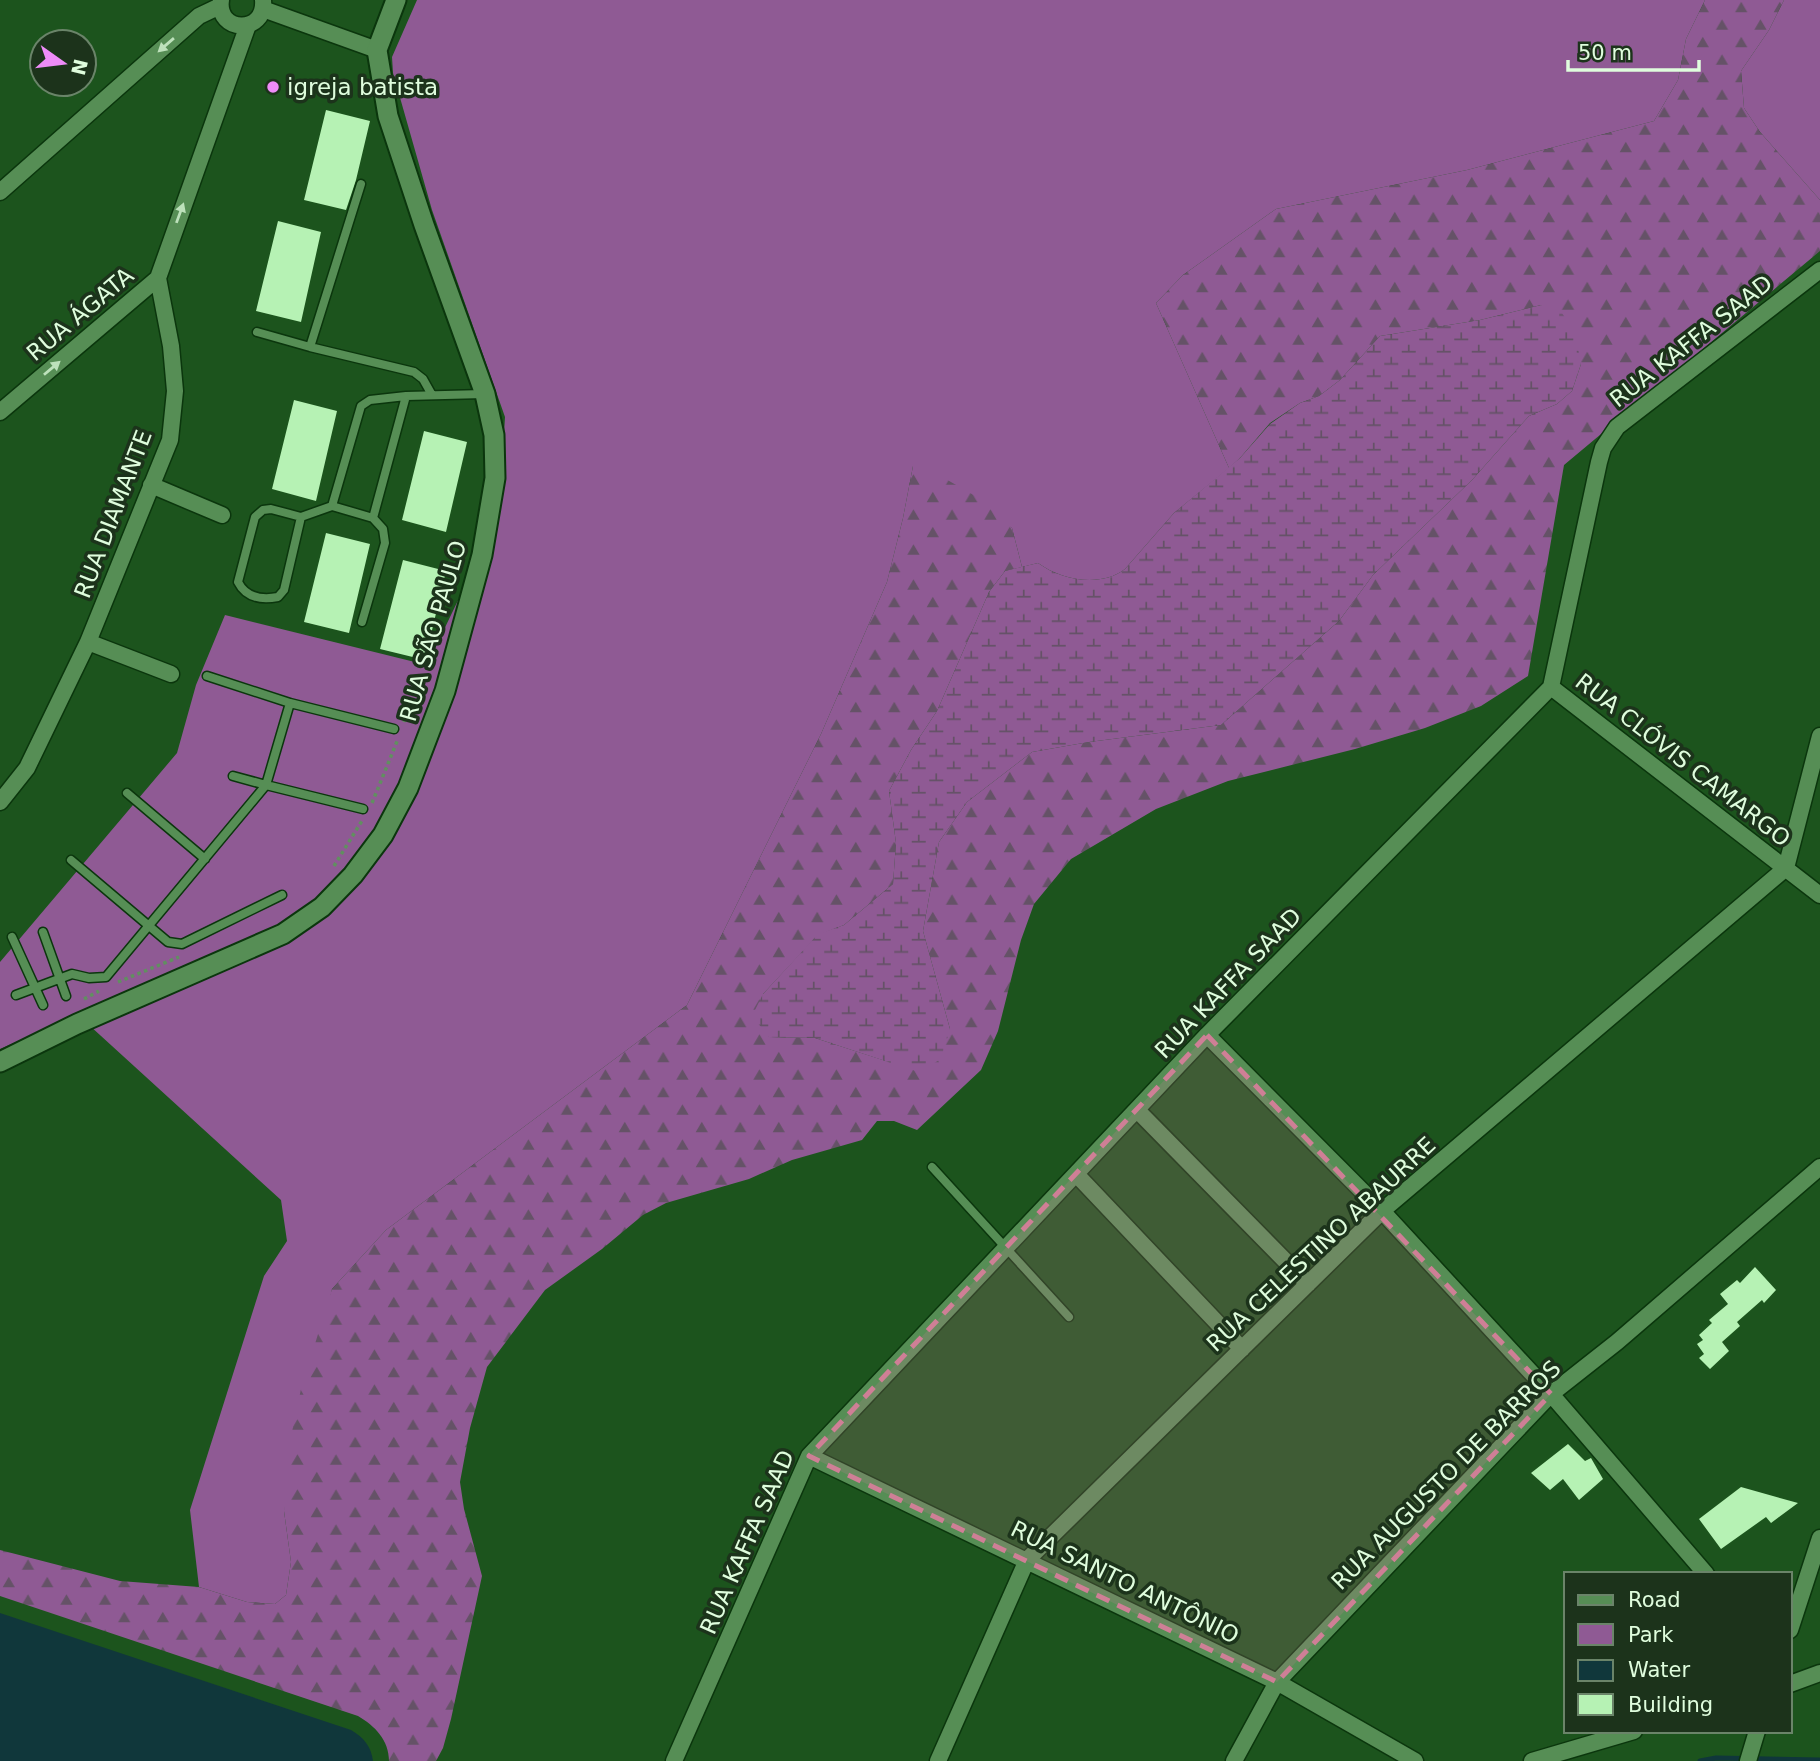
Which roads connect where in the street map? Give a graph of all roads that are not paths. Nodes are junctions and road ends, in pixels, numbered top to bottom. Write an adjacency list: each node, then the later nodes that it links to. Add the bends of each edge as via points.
1 (396, 0): 5 (street)
2 (221, 3): 4 (street, via 227,20); 7 (street, one-way to 7, via 200,16)
3 (263, 5): 4 (street, via 258,19); 5 (street)
4 (248, 25): 9 (street, one-way to 4)
5 (377, 50): 12 (street, RUA SÃO PAULO, via 388,117)
6 (361, 184): 11 (lane)
7 (0, 192)
8 (1820, 270): 25 (street, RUA KAFFA SAAD, via 1609,436 1599,462)
9 (158, 278): 15 (street, RUA ÁGATA, one-way to 9); 16 (street, RUA DIAMANTE, via 175,391 170,440)
10 (257, 332): 11 (lane)
11 (310, 347): 13 (lane, via 414,372)
12 (485, 394): 13 (lane); 48 (street, RUA SÃO PAULO, via 494,435 495,478 482,555 445,691 408,788 383,835 322,907 283,934)
13 (432, 395): 14 (lane)
14 (407, 396): 17 (lane, via 370,400 361,406); 20 (lane)
15 (0, 412)
16 (151, 485): 18 (street); 22 (street, RUA DIAMANTE)
17 (332, 506): 19 (lane); 20 (lane)
18 (222, 515)
19 (301, 517): 19 (lane, via 271,509 255,517 238,582 243,592 278,597 284,590)
20 (373, 518): 21 (lane, via 383,529 385,543)
21 (362, 622)
22 (88, 642): 23 (street); 32 (street, RUA DIAMANTE, via 27,768)
23 (171, 674)
24 (207, 676): 26 (lane)
25 (1552, 687): 36 (street, RUA CLÓVIS CAMARGO); 47 (street, RUA KAFFA SAAD)
26 (290, 703): 27 (lane); 30 (lane)
27 (398, 731)
28 (1820, 736): 36 (street)
29 (233, 776): 30 (lane)
30 (267, 785): 33 (lane); 34 (lane)
31 (127, 793): 34 (lane)
32 (0, 802)
33 (363, 809)
34 (205, 859): 39 (lane)
35 (71, 860): 39 (lane)
36 (1786, 868): 38 (street, RUA CLÓVIS CAMARGO); 53 (street, RUA CELESTINO ABAURRE)
37 (282, 895): 39 (lane, via 182,944 168,942)
38 (1820, 895)
39 (149, 926): 42 (lane, via 106,977)
40 (43, 933): 42 (lane)
41 (12, 937): 43 (lane)
42 (59, 977): 43 (lane); 45 (lane)
43 (36, 986): 44 (lane); 46 (lane)
44 (16, 995)
45 (66, 996)
46 (43, 1005)
47 (1207, 1035): 49 (street, RUA KAFFA SAAD); 53 (street)
48 (0, 1062)
49 (1137, 1110): 52 (street, RUA KAFFA SAAD); 55 (street)
50 (932, 1167): 54 (lane)
51 (1820, 1167): 58 (street, RUA AUGUSTO DE BARROS)
52 (1076, 1174): 54 (street, RUA KAFFA SAAD); 57 (street)
53 (1382, 1211): 55 (street, RUA CELESTINO ABAURRE); 58 (street)
54 (1005, 1248): 56 (lane); 59 (street, RUA KAFFA SAAD)
55 (1308, 1284): 57 (street, RUA CELESTINO ABAURRE)
56 (1069, 1317)
57 (1242, 1349): 61 (street, RUA CELESTINO ABAURRE)
58 (1551, 1394): 62 (street); 65 (street, RUA AUGUSTO DE BARROS)
59 (809, 1456): 61 (street, RUA SANTO ANTÔNIO); 69 (street, RUA KAFFA SAAD)
60 (1820, 1538): 63 (street)
61 (1027, 1560): 65 (street, RUA SANTO ANTÔNIO); 70 (street, RUA CELESTINO ABAURRE)
62 (1704, 1572)
63 (1792, 1624)
64 (1820, 1673): 66 (street)
65 (1277, 1682): 71 (street, RUA AUGUSTO DE BARROS); 72 (street, RUA SANTO ANTÔNIO)
66 (1792, 1683)
67 (1627, 1733): 73 (street)
68 (1756, 1734): 74 (street)
69 (674, 1761)
70 (938, 1761)
71 (1234, 1761)
72 (1415, 1761)
73 (1532, 1761)
74 (1748, 1761)

